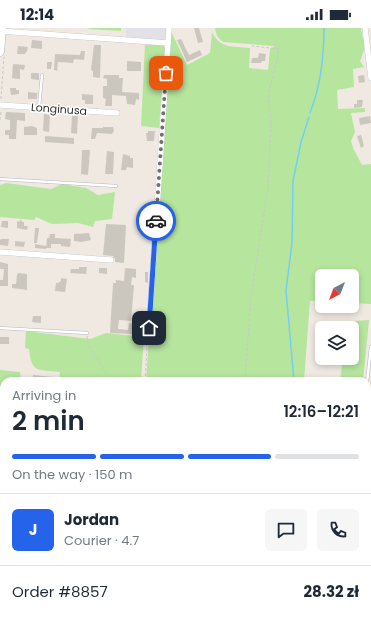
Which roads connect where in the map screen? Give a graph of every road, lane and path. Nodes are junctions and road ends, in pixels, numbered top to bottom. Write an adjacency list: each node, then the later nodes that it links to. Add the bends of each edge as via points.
1 (169, 28): 4 (street)
2 (365, 28): 8 (street)
3 (1, 30): 4 (street); 6 (street)
4 (168, 43): 19 (street)
5 (252, 46): 23 (path, via 278,49 268,96 271,121 268,188 251,296)
6 (2, 54): 9 (path)
7 (42, 75): 10 (lane)
8 (371, 78)
9 (0, 105): 10 (street, Longinusa); 12 (path)
10 (39, 108): 11 (street, Longinusa)
11 (117, 113)
12 (0, 120)
13 (0, 179): 14 (lane)
14 (116, 186)
15 (0, 252): 16 (street)
16 (111, 260)
17 (0, 328): 18 (lane)
18 (87, 333): 21 (path, via 88,344)
19 (148, 343): 22 (path)
20 (371, 347): 24 (lane)
21 (108, 377)
22 (145, 377)
23 (246, 377)
24 (368, 377)

